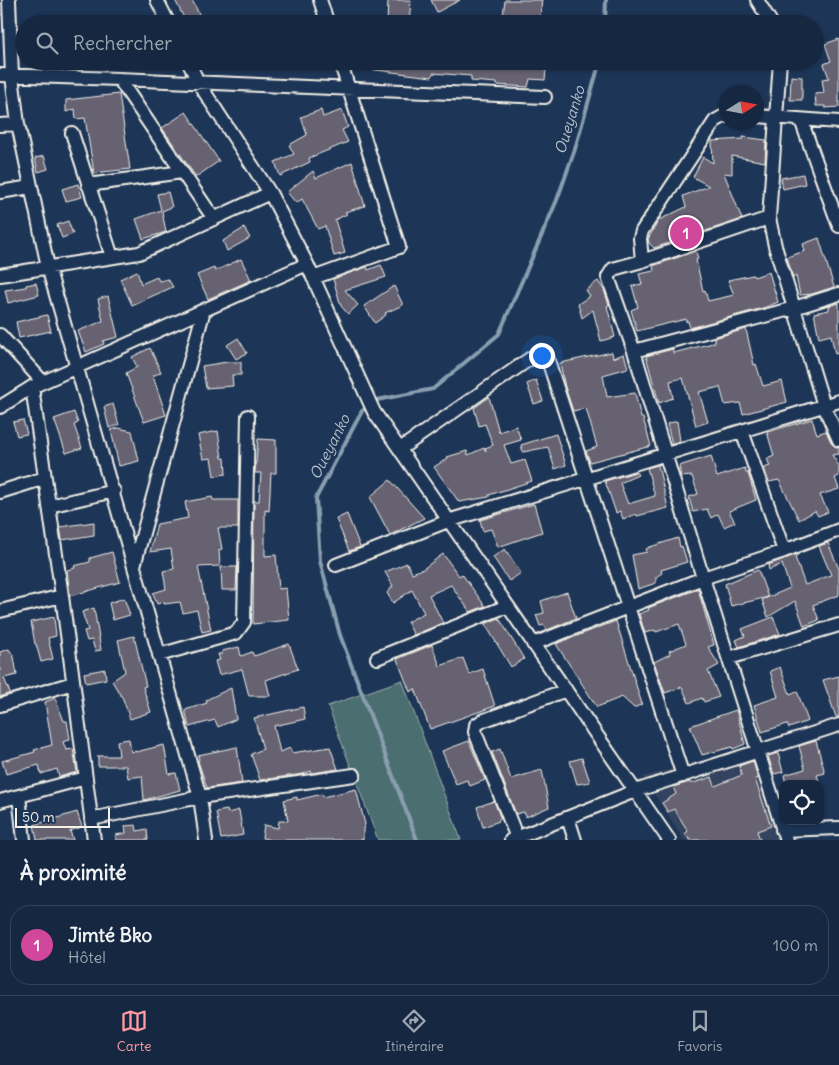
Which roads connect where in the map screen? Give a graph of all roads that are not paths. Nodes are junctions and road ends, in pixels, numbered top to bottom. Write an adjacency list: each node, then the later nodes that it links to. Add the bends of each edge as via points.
1 (9, 0): 11 (street)
2 (158, 0): 5 (street)
3 (320, 0): 6 (street)
4 (757, 0): 7 (street)
5 (165, 15)
6 (325, 15)
7 (766, 15)
8 (192, 70): 13 (street)
9 (343, 70): 14 (street)
10 (779, 70): 17 (street)
11 (6, 76): 12 (street); 21 (street)
12 (119, 79): 13 (street); 24 (street)
13 (198, 82): 14 (street); 28 (street)
14 (348, 89): 15 (street); 37 (street, via 399,247)
15 (545, 97)
16 (764, 117): 17 (street)
17 (776, 118): 19 (street); 29 (street)
18 (719, 119): 33 (street, via 642,231)
19 (801, 120): 20 (street); 31 (street)
20 (839, 122)
21 (18, 124): 22 (street); 26 (street)
22 (0, 126)
23 (72, 133): 25 (street)
24 (182, 172): 25 (street); 30 (street)
25 (88, 185): 32 (street)
26 (31, 187): 27 (street); 35 (street)
27 (0, 192)
28 (270, 193): 30 (street); 34 (street)
29 (769, 218): 33 (street); 39 (street)
30 (214, 219): 32 (street, via 139,253)
31 (839, 226)
32 (112, 257): 35 (street)
33 (642, 261): 42 (street, via 613,269 608,277)
34 (307, 264): 37 (street); 40 (street)
35 (48, 267): 36 (street); 43 (street)
36 (0, 275)
37 (313, 278): 51 (street, via 374,412)
38 (839, 294): 39 (street)
39 (794, 308): 42 (street); 47 (street)
40 (204, 310): 43 (street); 62 (street)
41 (0, 335): 44 (street)
42 (634, 351): 52 (street)
43 (77, 367): 44 (street); 55 (street)
44 (37, 385): 46 (street); 53 (street)
45 (839, 401): 47 (street)
46 (0, 406)
47 (824, 406): 49 (street); 50 (street)
48 (248, 416): 70 (street, via 244,622 236,632)
49 (742, 430): 52 (street); 60 (street)
50 (839, 440)
51 (400, 449): 54 (street, via 541,351 546,354); 58 (street)
52 (666, 454): 54 (street); 63 (street)
53 (45, 478): 56 (street); 57 (street)
54 (586, 478): 58 (street); 66 (street)
55 (114, 491): 57 (street); 62 (street)
56 (0, 492)
57 (48, 506): 64 (street)
58 (448, 521): 61 (street); 65 (street)
59 (839, 530): 60 (street)
60 (784, 551): 63 (street)
61 (336, 565)
62 (134, 566): 70 (street)
63 (703, 578): 66 (street); 72 (street)
64 (62, 596): 67 (street); 73 (street)
65 (507, 606): 69 (street); 71 (street)
66 (628, 607): 69 (street); 79 (street)
67 (0, 611)
68 (839, 625): 72 (street)
69 (533, 644): 74 (street)
70 (158, 655): 83 (street)
71 (377, 658)
72 (729, 658): 77 (street)
73 (73, 683): 75 (street); 80 (street)
74 (566, 690): 81 (street); 89 (street, via 476,725 475,732)
75 (0, 706)
76 (839, 725): 77 (street)
77 (758, 751): 79 (street); 88 (street)
78 (354, 775): 83 (street)
79 (683, 776): 81 (street)
80 (86, 778): 82 (street); 86 (street)
81 (635, 791): 85 (street); 94 (street)
82 (19, 796): 84 (street); 90 (street)
83 (200, 797): 86 (street); 92 (street)
84 (0, 801)
85 (568, 818): 89 (street); 93 (street)
86 (91, 819): 91 (street)
87 (839, 828): 88 (street)
88 (784, 835)
89 (514, 839)
90 (24, 840)
91 (94, 840)
92 (206, 840)
93 (575, 840)
94 (669, 840)

